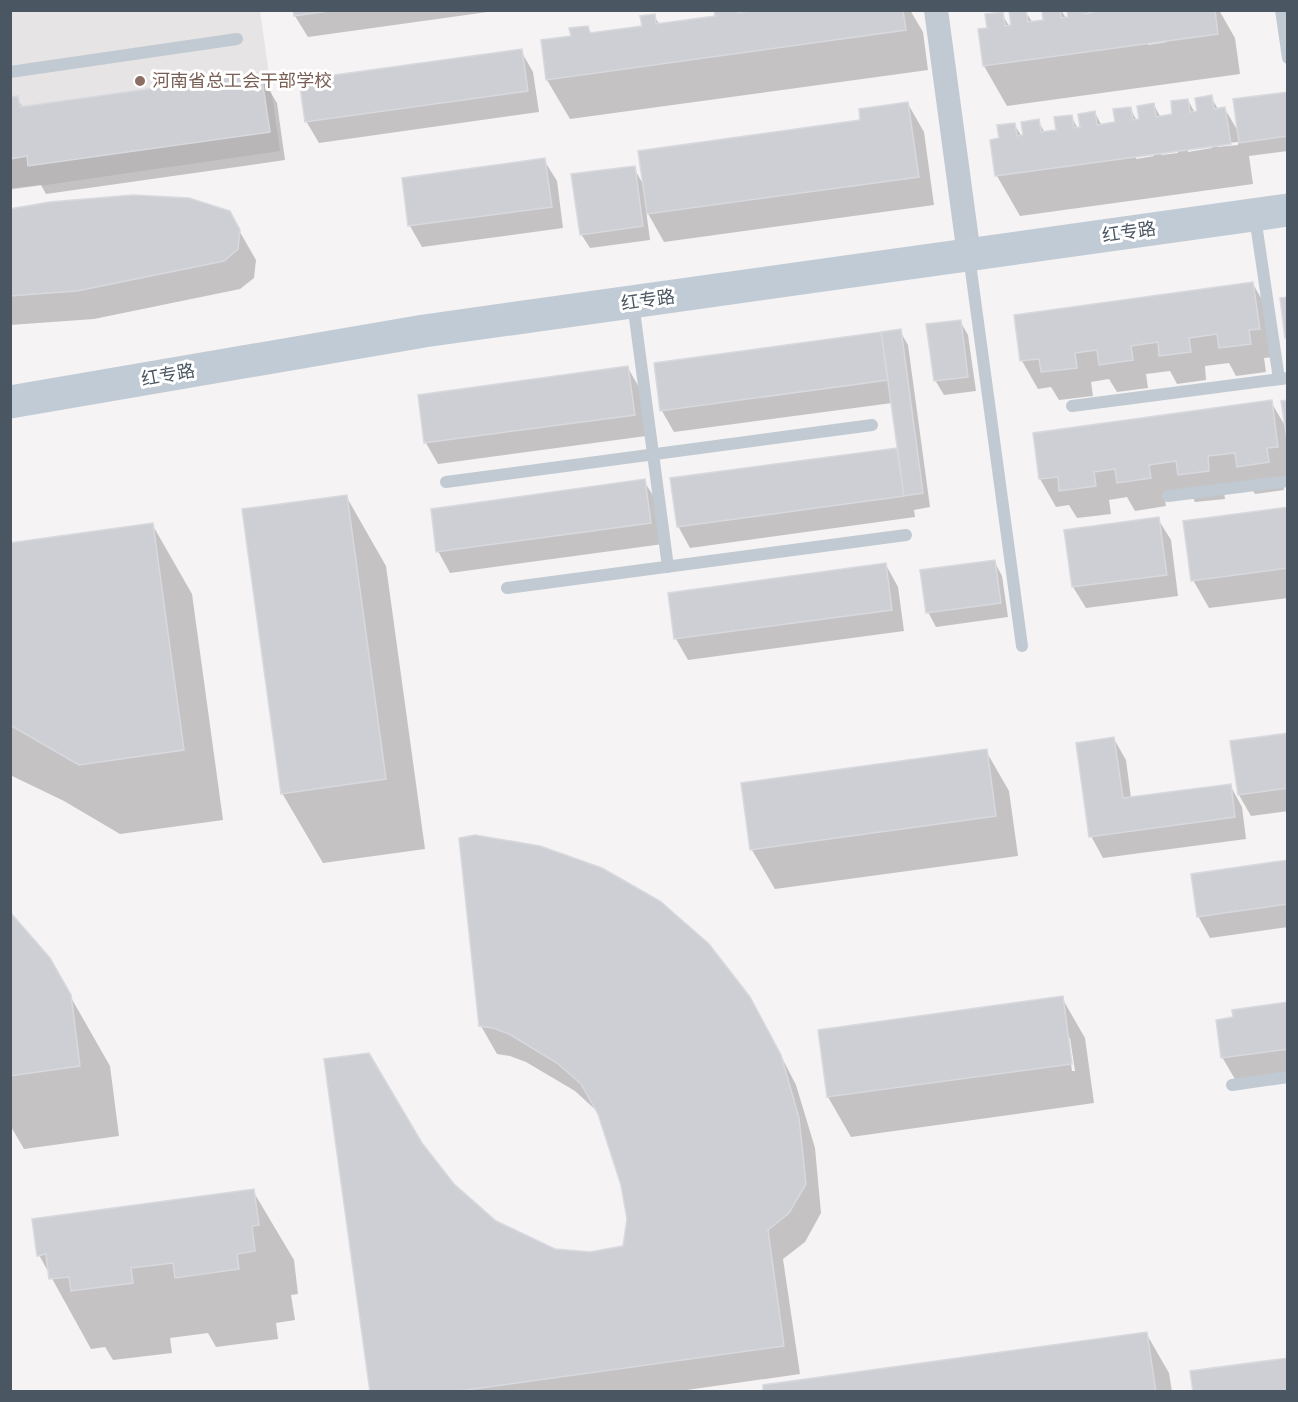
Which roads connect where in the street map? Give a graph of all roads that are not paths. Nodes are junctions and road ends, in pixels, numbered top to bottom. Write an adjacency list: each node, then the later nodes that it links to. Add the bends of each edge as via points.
1 (936, 10): 8 (street)
2 (1281, 10): 4 (lane)
3 (237, 39): 5 (lane)
4 (1287, 58)
5 (10, 72)
6 (1287, 210): 7 (street, 红专路)
7 (1255, 215): 8 (street, 红专路); 10 (lane)
8 (969, 255): 9 (street, 红专路); 21 (lane)
9 (633, 302): 11 (street, 红专路, via 424,331); 14 (lane)
10 (1283, 378): 12 (lane)
11 (10, 402)
12 (1072, 406)
13 (872, 425): 14 (lane)
14 (653, 454): 16 (lane); 19 (lane)
15 (1287, 480): 17 (lane)
16 (446, 482)
17 (1168, 496)
18 (906, 535): 19 (lane)
19 (668, 567): 20 (lane)
20 (507, 588)
21 (1022, 646)
22 (1287, 1077): 23 (lane)
23 (1232, 1085)

